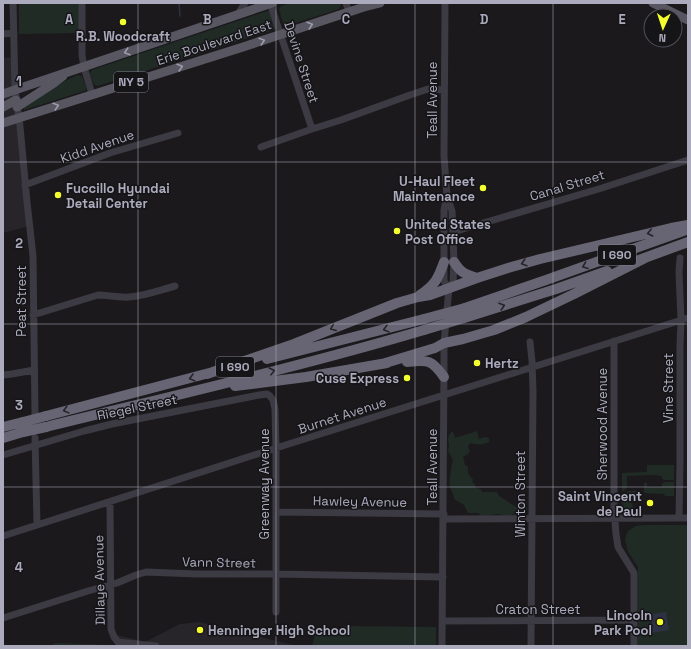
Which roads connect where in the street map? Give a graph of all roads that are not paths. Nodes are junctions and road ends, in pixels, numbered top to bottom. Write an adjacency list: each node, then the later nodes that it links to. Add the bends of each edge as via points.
1 (13, 3): 14 (street, Peat Street)
2 (82, 3): 16 (street)
3 (245, 3): 11 (street)
4 (271, 3): 11 (main road, Erie Boulevard East / NY 5); 15 (street, Devine Street)
5 (346, 3): 10 (street)
6 (380, 3): 9 (main road, Erie Boulevard East / NY 5)
7 (445, 3): 19 (street, Teall Avenue)
8 (653, 3): 12 (main road)
9 (367, 5): 10 (main road, Erie Boulevard East / NY 5)
10 (349, 12): 15 (main road, Erie Boulevard East / NY 5, one-way to 10)
11 (238, 14): 16 (main road, Erie Boulevard East / NY 5, one-way to 16)
12 (688, 20)
13 (3, 34): 14 (street)
14 (14, 34): 18 (street, Peat Street)
15 (280, 35): 21 (main road, Erie Boulevard East / NY 5, one-way to 15); 26 (street, Devine Street)
16 (84, 67): 17 (main road, Erie Boulevard East / NY 5); 21 (street)
17 (67, 72): 18 (main road, Erie Boulevard East / NY 5); 22 (main road, via 54,84)
18 (15, 90): 20 (main road, Erie Boulevard East / NY 5); 22 (street, Peat Street)
19 (444, 90): 26 (street, via 428,89); 31 (street, Teall Avenue)
20 (3, 94)
21 (92, 94): 24 (main road, Erie Boulevard East / NY 5, one-way to 21)
22 (17, 104): 23 (main road); 24 (street, Peat Street)
23 (3, 107)
24 (18, 118): 25 (main road, Erie Boulevard East / NY 5); 30 (street, Peat Street)
25 (3, 123)
26 (312, 129): 28 (street)
27 (178, 133): 30 (street, Kidd Avenue, via 110,153)
28 (261, 147)
29 (688, 160): 34 (street, Canal Street)
30 (25, 185): 44 (street, Peat Street, via 33,256)
31 (447, 196): 34 (street, Teall Avenue, via 452,211); 38 (street, Teall Avenue, via 444,210)
32 (688, 225): 39 (highway, one-way to 39, via 540,259)
33 (688, 229): 43 (highway, I 690, one-way to 43, via 546,280)
34 (453, 232): 38 (street, Teall Avenue)
35 (688, 242): 36 (highway, I 690)
36 (645, 258): 43 (highway, I 690, one-way to 36, via 556,289); 48 (highway, via 507,325)
37 (680, 258): 45 (street, Vine Street)
38 (449, 262): 39 (highway, via 464,273); 41 (street, Teall Avenue, via 453,282); 42 (highway, via 429,289)
39 (477, 278): 41 (highway)
40 (175, 286): 44 (street, via 141,296 98,295)
41 (449, 288): 42 (highway); 48 (street, Teall Avenue)
42 (418, 297): 52 (highway, one-way to 52)
43 (465, 313): 52 (highway, I 690, one-way to 52, bridge, via 424,319); 55 (highway, I 690, one-way to 43, bridge, via 365,347 424,330)
44 (33, 315): 51 (street, Peat Street)
45 (685, 319): 46 (street, Burnet Avenue); 68 (street, Vine Street, via 680,346)
46 (614, 341): 50 (street, Burnet Avenue); 67 (street, Sherwood Avenue)
47 (530, 342): 50 (street, Winton Street)
48 (444, 343): 49 (highway); 54 (street, Teall Avenue)
49 (382, 364): 54 (highway, via 423,360 433,364); 55 (highway, via 306,377)
50 (532, 367): 56 (street, Burnet Avenue); 70 (street, Winton Street)
51 (34, 370): 53 (street); 58 (street, Peat Street)
52 (207, 374): 59 (highway, I 690, one-way to 59, bridge)
53 (3, 375)
54 (444, 377): 56 (street, Teall Avenue)
55 (193, 391): 60 (highway, I 690, bridge)
56 (444, 395): 62 (street, Burnet Avenue); 66 (street, Teall Avenue)
57 (274, 403): 61 (street, Riegel Street, via 267,394 259,395); 62 (street, Greenway Avenue)
58 (34, 414)
59 (3, 427)
60 (3, 438)
61 (35, 442): 63 (street, Riegel Street); 71 (street)
62 (276, 448): 64 (street, Burnet Avenue); 65 (street, Greenway Avenue)
63 (3, 455)
64 (110, 502): 71 (street, Burnet Avenue); 75 (street, Dillaye Avenue)
65 (276, 512): 66 (street, Hawley Avenue); 73 (street, Greenway Avenue)
66 (444, 517): 70 (street, Hawley Avenue); 74 (street, Teall Avenue)
67 (615, 518): 68 (street, Hawley Avenue); 70 (street, Hawley Avenue); 78 (street, Sherwood Avenue, via 618,547 634,573)
68 (679, 518): 69 (street, Hawley Avenue)
69 (688, 518)
70 (531, 519): 80 (street, Winton Street)
71 (37, 525): 72 (street, Burnet Avenue)
72 (3, 536)
73 (276, 574): 74 (street, Vann Street); 75 (street, Vann Street, via 146,572); 76 (street, Greenway Avenue)
74 (443, 577): 79 (street, Teall Avenue)
75 (111, 585): 77 (street, Vann Street); 81 (street, Dillaye Avenue, via 112,629 116,640)
76 (276, 612)
77 (3, 618)
78 (634, 620): 80 (street, Craton Street); 84 (street, Sherwood Avenue)
79 (442, 621): 80 (street, Craton Street); 82 (street, Teall Avenue)
80 (532, 622): 83 (street, Winton Street)
81 (156, 646)
82 (442, 646)
83 (531, 646)
84 (634, 646)

